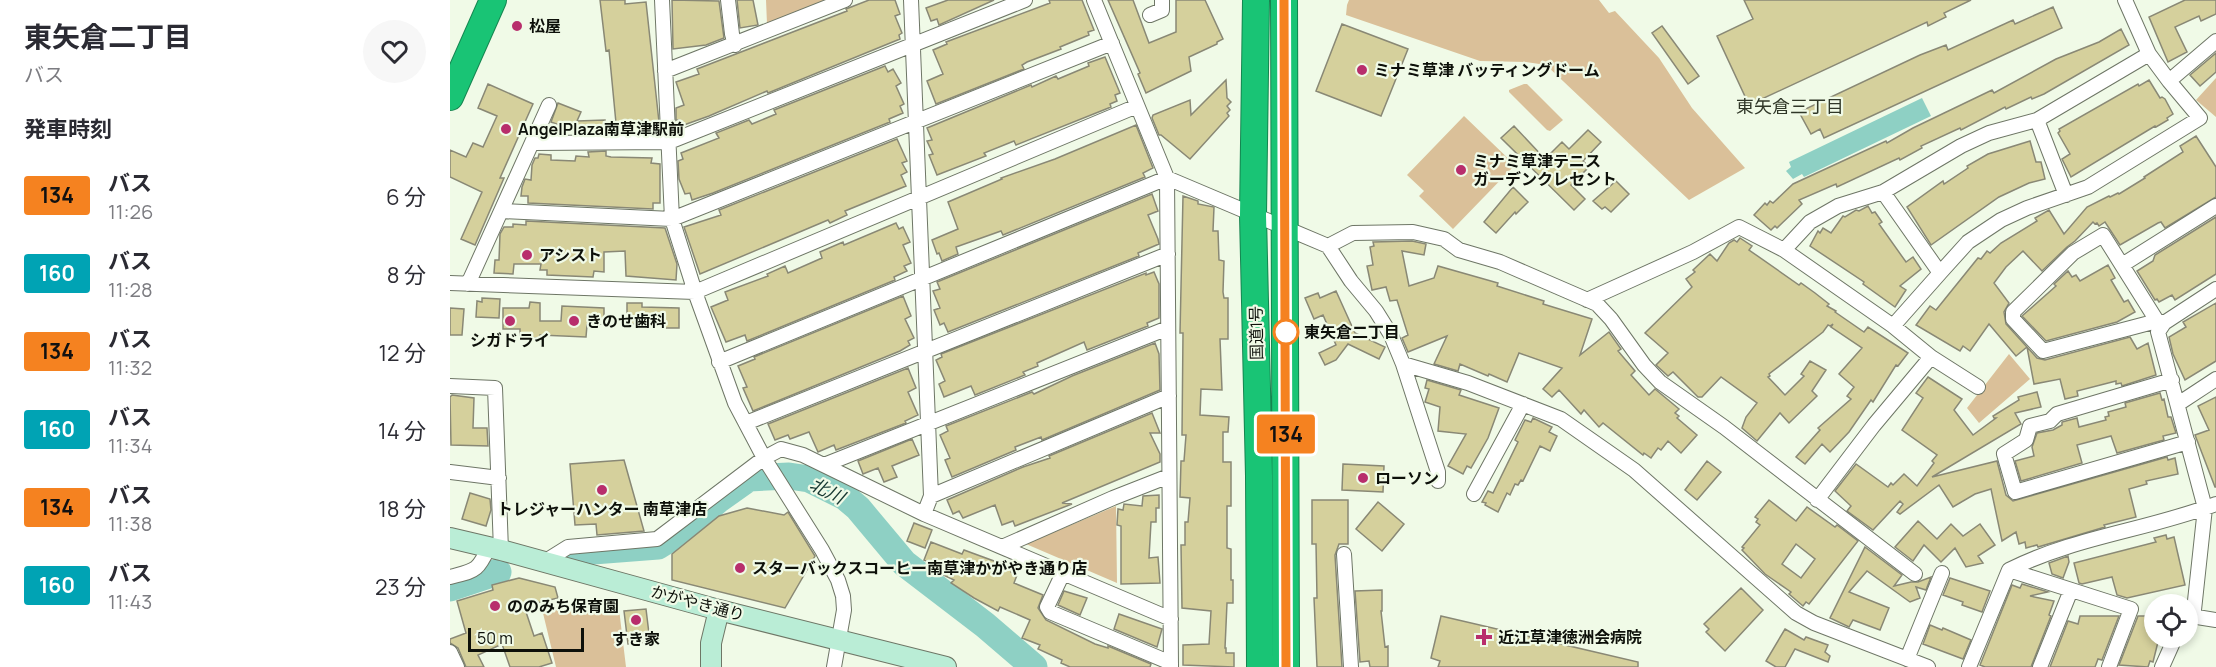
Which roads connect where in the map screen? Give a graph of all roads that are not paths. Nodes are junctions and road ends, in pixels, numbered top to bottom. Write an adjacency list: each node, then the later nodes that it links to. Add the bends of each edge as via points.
1 (494, 0): 20 (highway)
2 (662, 0): 18 (street)
3 (728, 0): 15 (street)
4 (845, 0): 15 (street)
5 (911, 0): 16 (street)
6 (1025, 0): 16 (street)
7 (1094, 0): 14 (street)
8 (1162, 0): 12 (street, via 1162,10)
9 (1256, 0): 33 (highway, 国道1号)
10 (1284, 0): 35 (highway, 国道1号)
11 (2125, 0): 17 (street)
12 (1150, 15)
13 (2216, 41): 19 (street)
14 (1112, 43): 22 (street); 24 (street)
15 (735, 45): 18 (street)
16 (913, 45): 24 (street); 25 (street)
17 (2149, 54): 19 (street); 23 (street)
18 (665, 71): 25 (street)
19 (2169, 81): 29 (street, via 2200,118 2088,187)
20 (450, 97)
21 (549, 105): 26 (street)
22 (1137, 106): 27 (street); 30 (street)
23 (2037, 120): 28 (street, via 1989,133); 29 (street)
24 (916, 122): 30 (street); 34 (street)
25 (669, 142): 26 (street); 34 (street)
26 (532, 143): 32 (street)
27 (1167, 178): 33 (street); 38 (street); 41 (street)
28 (1883, 192): 37 (street, via 1838,206 1810,222); 40 (street)
29 (2066, 195): 40 (street, via 2001,220 1968,242)
30 (919, 198): 41 (street); 45 (street)
31 (2216, 206): 39 (street)
32 (502, 210): 34 (street); 43 (street)
33 (1253, 215): 35 (street); 100 (highway, 国道1号)
34 (672, 219): 45 (street)
35 (1286, 229): 36 (street); 101 (highway, 国道1号)
36 (1328, 246): 46 (street, via 1353,233 1413,232 1444,239 1459,250 1500,262); 53 (street, via 1376,311)
37 (1784, 250): 46 (street, via 1739,226 1693,252); 48 (street)
38 (1167, 254): 49 (street); 50 (street)
39 (2122, 265): 47 (street); 47 (street, via 2103,235 2073,253 2013,312 2013,320 2043,351)
40 (1940, 273): 48 (street)
41 (922, 278): 50 (street); 52 (street)
42 (450, 283): 43 (street)
43 (468, 284): 45 (street)
44 (2216, 289): 47 (street)
45 (695, 292): 52 (street)
46 (1587, 300): 72 (street, via 1597,304 1611,319 1631,350 1660,382)
47 (2161, 322): 55 (street, via 2158,332)
48 (1893, 326): 51 (street)
49 (1168, 328): 58 (street); 62 (street)
50 (925, 352): 61 (street); 62 (street)
51 (1931, 357): 57 (street); 72 (street)
52 (719, 362): 61 (street)
53 (1403, 364): 59 (street); 69 (street)
54 (2216, 379): 60 (street)
55 (2172, 380): 60 (street); 63 (street, via 2057,414 2050,421 2030,426 2026,440 2004,453 2015,492)
56 (450, 386): 68 (street, via 495,388)
57 (1978, 387)
58 (1169, 396): 67 (street); 71 (street)
59 (1523, 404): 70 (street); 94 (street, via 1561,419 1634,470 1796,613)
60 (2178, 404): 63 (street)
61 (746, 423): 64 (street)
62 (928, 423): 65 (street); 71 (street)
63 (2188, 442): 73 (street)
64 (766, 461): 65 (street, via 781,449); 79 (street, via 657,539 568,547); 91 (street, via 838,580 844,610)
65 (824, 465): 74 (street)
66 (450, 472): 68 (street)
67 (1169, 476): 76 (street); 88 (street)
68 (499, 478): 77 (street)
69 (1438, 481)
70 (1474, 494)
71 (931, 496): 74 (street)
72 (1818, 500): 83 (street)
73 (2210, 506): 80 (street, via 2094,538 2035,557); 86 (street)
74 (924, 514): 76 (street)
75 (450, 538): 77 (street, かがやき通り)
76 (1002, 547): 81 (street)
77 (495, 549): 79 (street, かがやき通り); 84 (street, via 474,571)
78 (1344, 554): 102 (street)
79 (544, 562): 87 (street, かがやき通り)
80 (2009, 570): 85 (street); 104 (street)
81 (1063, 573): 88 (street); 95 (street, via 1047,607 1050,612)
82 (1942, 573): 94 (street)
83 (1915, 574)
84 (450, 577)
85 (2071, 590): 105 (street); 106 (street, via 2132,609)
86 (2195, 594)
87 (719, 610): 91 (street, かがやき通り); 97 (street, via 711,643)
88 (1171, 619): 95 (street)
89 (2198, 619): 90 (street)
90 (2216, 620)
91 (838, 640): 98 (street); 99 (street, かがやき通り)
92 (2171, 648): 107 (street)
93 (450, 652): 96 (street)
94 (1907, 659): 103 (street)
95 (1171, 665)
96 (458, 667)
97 (711, 667)
98 (834, 667)
99 (946, 667)
100 (1260, 667)
101 (1286, 667)
102 (1351, 667)
103 (1928, 667)
104 (1969, 667)
105 (2040, 667)
106 (2109, 667)
107 (2162, 667)

